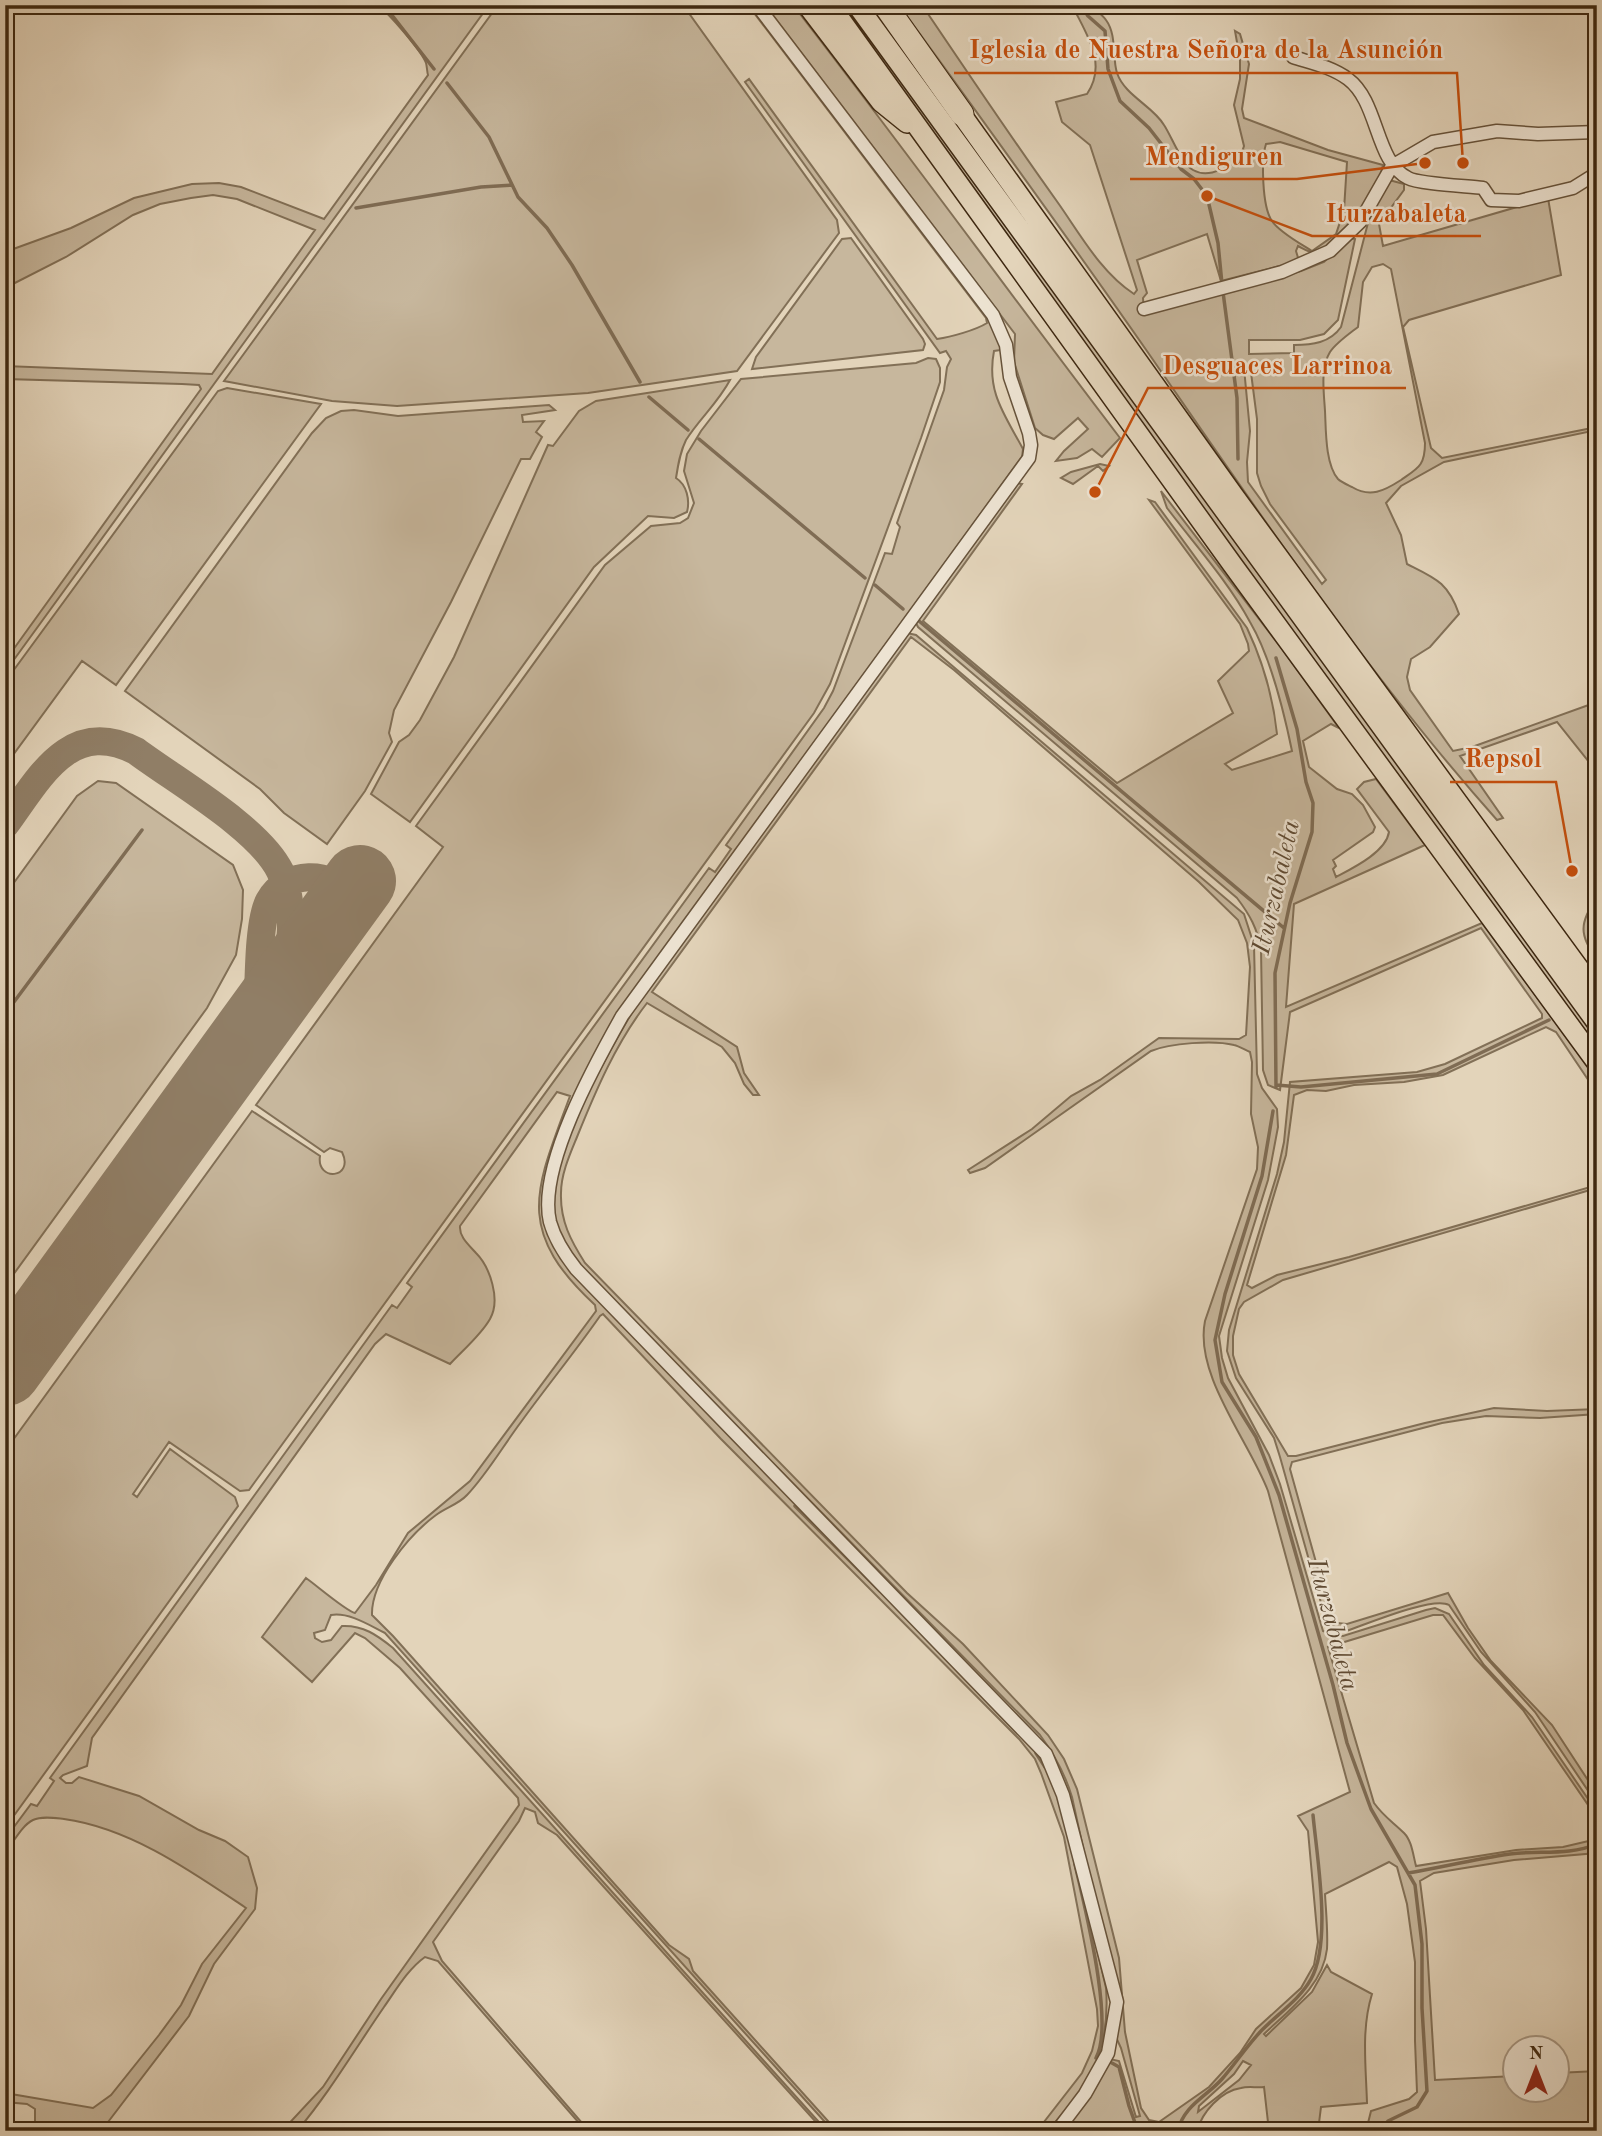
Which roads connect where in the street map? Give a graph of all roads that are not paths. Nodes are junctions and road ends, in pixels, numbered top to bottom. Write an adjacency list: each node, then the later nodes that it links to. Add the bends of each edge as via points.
1 (757, 5): 16 (street, via 993,315 1006,345 1010,377 1029,433 1029,458 622,1016 577,1105 558,1155 548,1199 550,1221 562,1251 576,1269 1046,1754 1063,1794 1117,2002 1108,2053)
2 (807, 5): 9 (highway, via 881,102)
3 (830, 5): 9 (highway)
4 (857, 5): 14 (highway)
5 (883, 5): 7 (highway)
6 (1293, 57): 10 (street, via 1330,68 1350,80 1370,108)
7 (962, 114): 13 (highway)
8 (1597, 131): 10 (street, via 1497,131 1433,142)
9 (930, 142): 15 (highway)
10 (1392, 166): 11 (street, via 1409,179 1483,188 1492,200 1519,201 1573,188); 12 (street, via 1360,222 1330,251 1282,272)
11 (1597, 173)
12 (1144, 309)
13 (1597, 993)
14 (1597, 1023)
15 (1597, 1063)
16 (1057, 2131)

